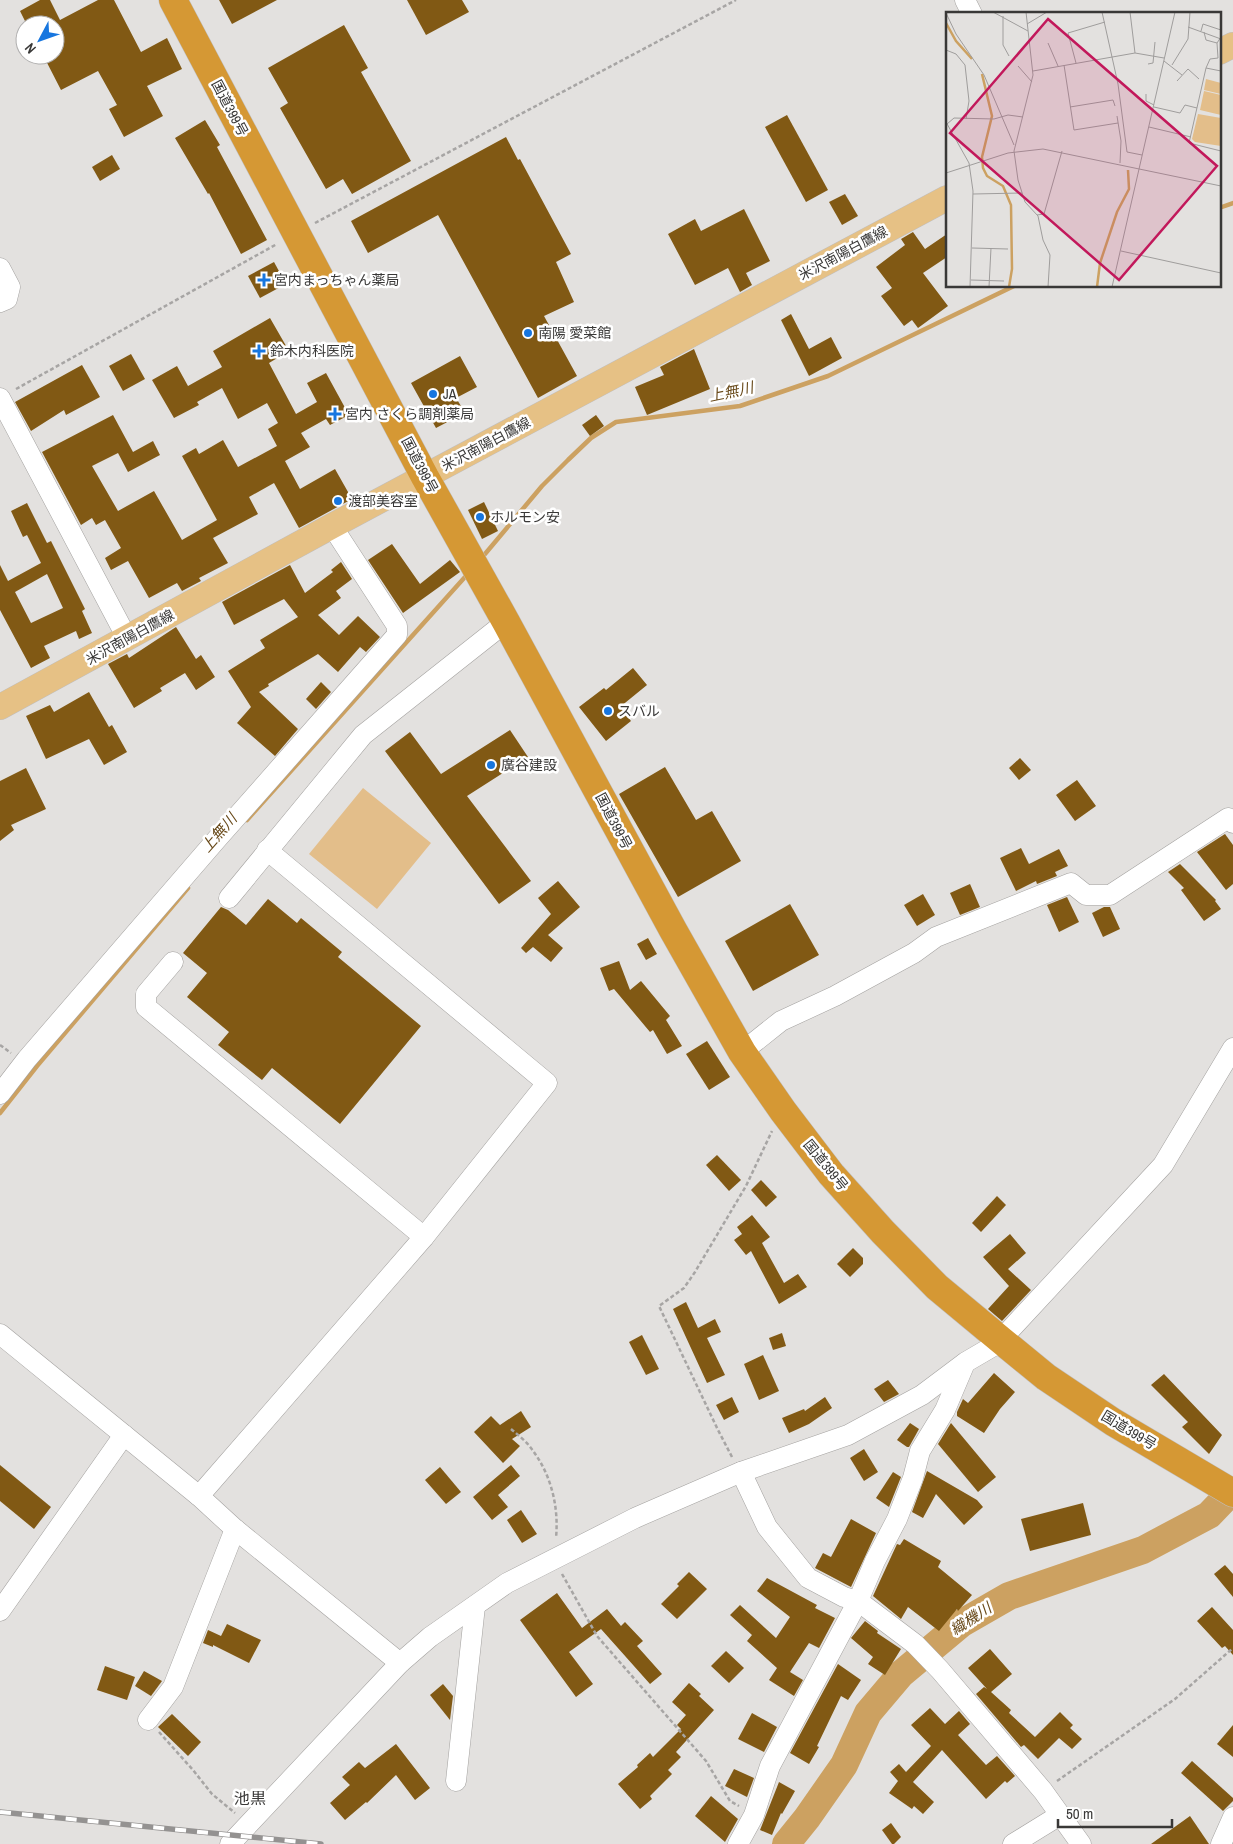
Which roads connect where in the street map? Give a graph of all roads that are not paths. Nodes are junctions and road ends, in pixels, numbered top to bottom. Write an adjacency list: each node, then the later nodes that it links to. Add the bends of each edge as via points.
1 (173, 0): 10 (highway, 国道399号)
2 (965, 0): 3 (street)
3 (971, 12)
4 (1233, 45): 5 (main road)
5 (1220, 52)
6 (946, 199): 10 (main road, 米沢南陽白鷹線)
7 (0, 268): 8 (street, via 10,287 7,299)
8 (0, 302)
9 (3, 401): 13 (street)
10 (425, 477): 11 (main road, 米沢南陽白鷹線); 12 (highway, 国道399号)
11 (332, 526): 13 (main road, 米沢南陽白鷹線); 22 (street, via 397,626 397,635 216,839 26,1059)
12 (506, 622): 16 (street, via 363,735); 20 (highway, 国道399号)
13 (127, 638): 14 (main road, 米沢南陽白鷹線)
14 (0, 707)
15 (1233, 823): 20 (street, via 1228,818 1110,895 1086,895 1071,883 936,937 914,953 835,996 781,1021)
16 (267, 850): 17 (street); 23 (street, via 547,1083)
17 (229, 898)
18 (173, 962): 23 (street, via 146,994 146,1006)
19 (1233, 1048): 21 (street)
20 (742, 1052): 25 (highway, 国道399号, via 782,1112 883,1232 937,1287)
21 (1227, 1075): 25 (street, via 1163,1165)
22 (0, 1094)
23 (424, 1237): 30 (street)
24 (0, 1334): 27 (street)
25 (1002, 1341): 26 (street); 29 (highway, 国道399号, via 1046,1377 1104,1416)
26 (966, 1362): 28 (street, via 922,1395 848,1435); 32 (street, via 945,1410 920,1451 900,1511)
27 (124, 1435): 30 (street); 34 (street)
28 (740, 1472): 32 (street, via 767,1527 808,1578); 33 (street, via 635,1518 507,1583)
29 (1226, 1489)
30 (200, 1496): 31 (street)
31 (235, 1529): 35 (street); 36 (street, via 173,1687)
32 (858, 1601): 38 (street, via 915,1644 940,1670); 41 (street, via 770,1766 754,1815)
33 (474, 1606): 35 (street); 37 (street)
34 (0, 1610)
35 (400, 1663): 40 (street)
36 (148, 1720)
37 (456, 1781)
38 (1060, 1815): 42 (street); 43 (street)
39 (1233, 1817): 44 (street)
40 (230, 1844)
41 (738, 1844)
42 (1014, 1844)
43 (1081, 1844)
44 (1220, 1844)

